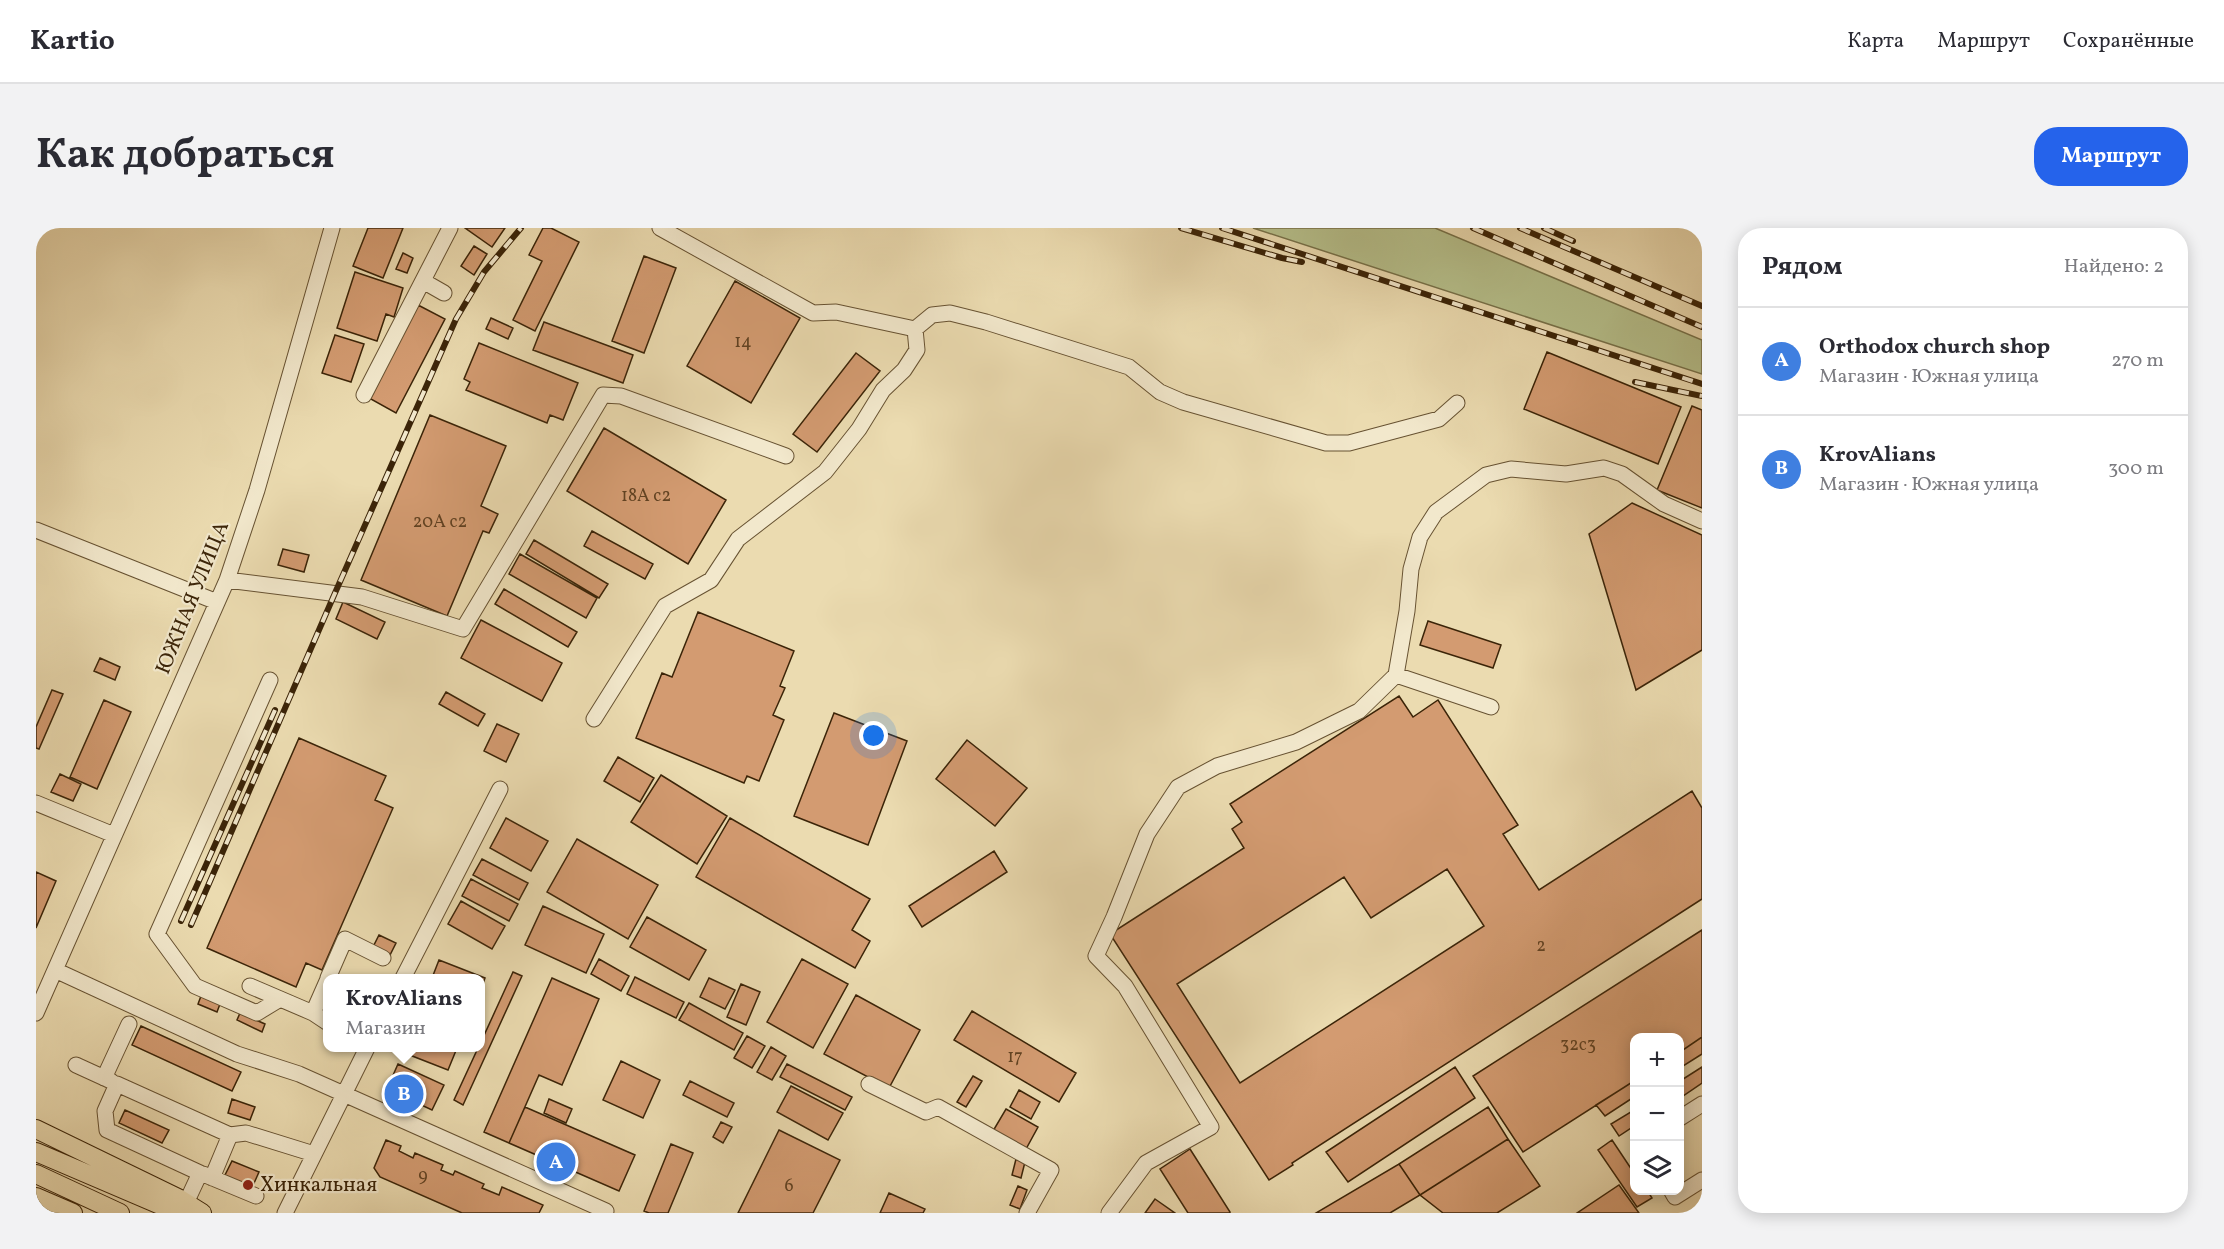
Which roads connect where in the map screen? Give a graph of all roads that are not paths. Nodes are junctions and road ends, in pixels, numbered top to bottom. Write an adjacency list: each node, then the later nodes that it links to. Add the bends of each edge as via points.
1 (332, 228): 12 (street, ЮЖНАЯ УЛИЦА, via 257,490)
2 (450, 228): 4 (street)
3 (660, 228): 6 (street, via 813,313 836,312)
4 (423, 281): 5 (street); 7 (street)
5 (444, 293)
6 (915, 329): 8 (street, via 932,315 950,313 986,322 1129,367 1161,392 1183,402 1326,443 1349,442 1439,419); 17 (street, via 917,350 904,370 883,390 825,472 738,539 711,580 665,606)
7 (364, 395)
8 (1457, 403)
9 (786, 456): 12 (street, via 621,396 603,395 462,629 362,597)
10 (1702, 521): 14 (street, via 1664,504 1622,474 1604,468 1566,474 1511,469 1486,475 1436,512 1420,537 1411,569)
11 (36, 530): 13 (street)
12 (227, 579): 13 (street, ЮЖНАЯ УЛИЦА)
13 (217, 602): 20 (street, ЮЖНАЯ УЛИЦА)
14 (1396, 675): 16 (street); 55 (street, via 1359,711 1296,742 1217,766 1178,787 1147,834 1096,956 1125,986 1211,1127 1146,1163)
15 (270, 680): 27 (street, via 157,934 195,986 257,1012)
16 (1491, 707)
17 (594, 719)
18 (500, 789): 24 (street)
19 (36, 803): 20 (street)
20 (114, 835): 22 (street, ЮЖНАЯ УЛИЦА)
21 (383, 958): 23 (street, via 345,939)
22 (55, 970): 28 (street, ЮЖНАЯ УЛИЦА); 36 (street, via 237,1054 299,1074)
23 (330, 974)
24 (405, 974)
25 (250, 986): 27 (street)
26 (323, 990): 29 (street)
27 (280, 999): 29 (street)
28 (36, 1013)
29 (313, 1013): 30 (street)
30 (323, 1020)
31 (129, 1024): 34 (street)
32 (364, 1052): 36 (street)
33 (76, 1065): 34 (street)
34 (110, 1081): 40 (street); 44 (street, via 106,1131)
35 (869, 1084): 54 (street, via 926,1112 938,1107 1051,1170)
36 (343, 1095): 42 (street); 50 (street)
37 (1702, 1104): 38 (street)
38 (1684, 1115)
39 (36, 1129): 49 (main road)
40 (230, 1135): 42 (street, via 246,1133); 44 (street)
41 (36, 1152): 49 (main road)
42 (314, 1154): 53 (street)
43 (36, 1174): 52 (main road)
44 (206, 1175): 47 (street); 49 (street)
45 (1702, 1180): 46 (street)
46 (1684, 1191)
47 (256, 1196)
48 (36, 1197): 51 (main road)
49 (189, 1210)
50 (606, 1211)
51 (73, 1213)
52 (120, 1213)
53 (285, 1213)
54 (1027, 1213)
55 (1109, 1213)

